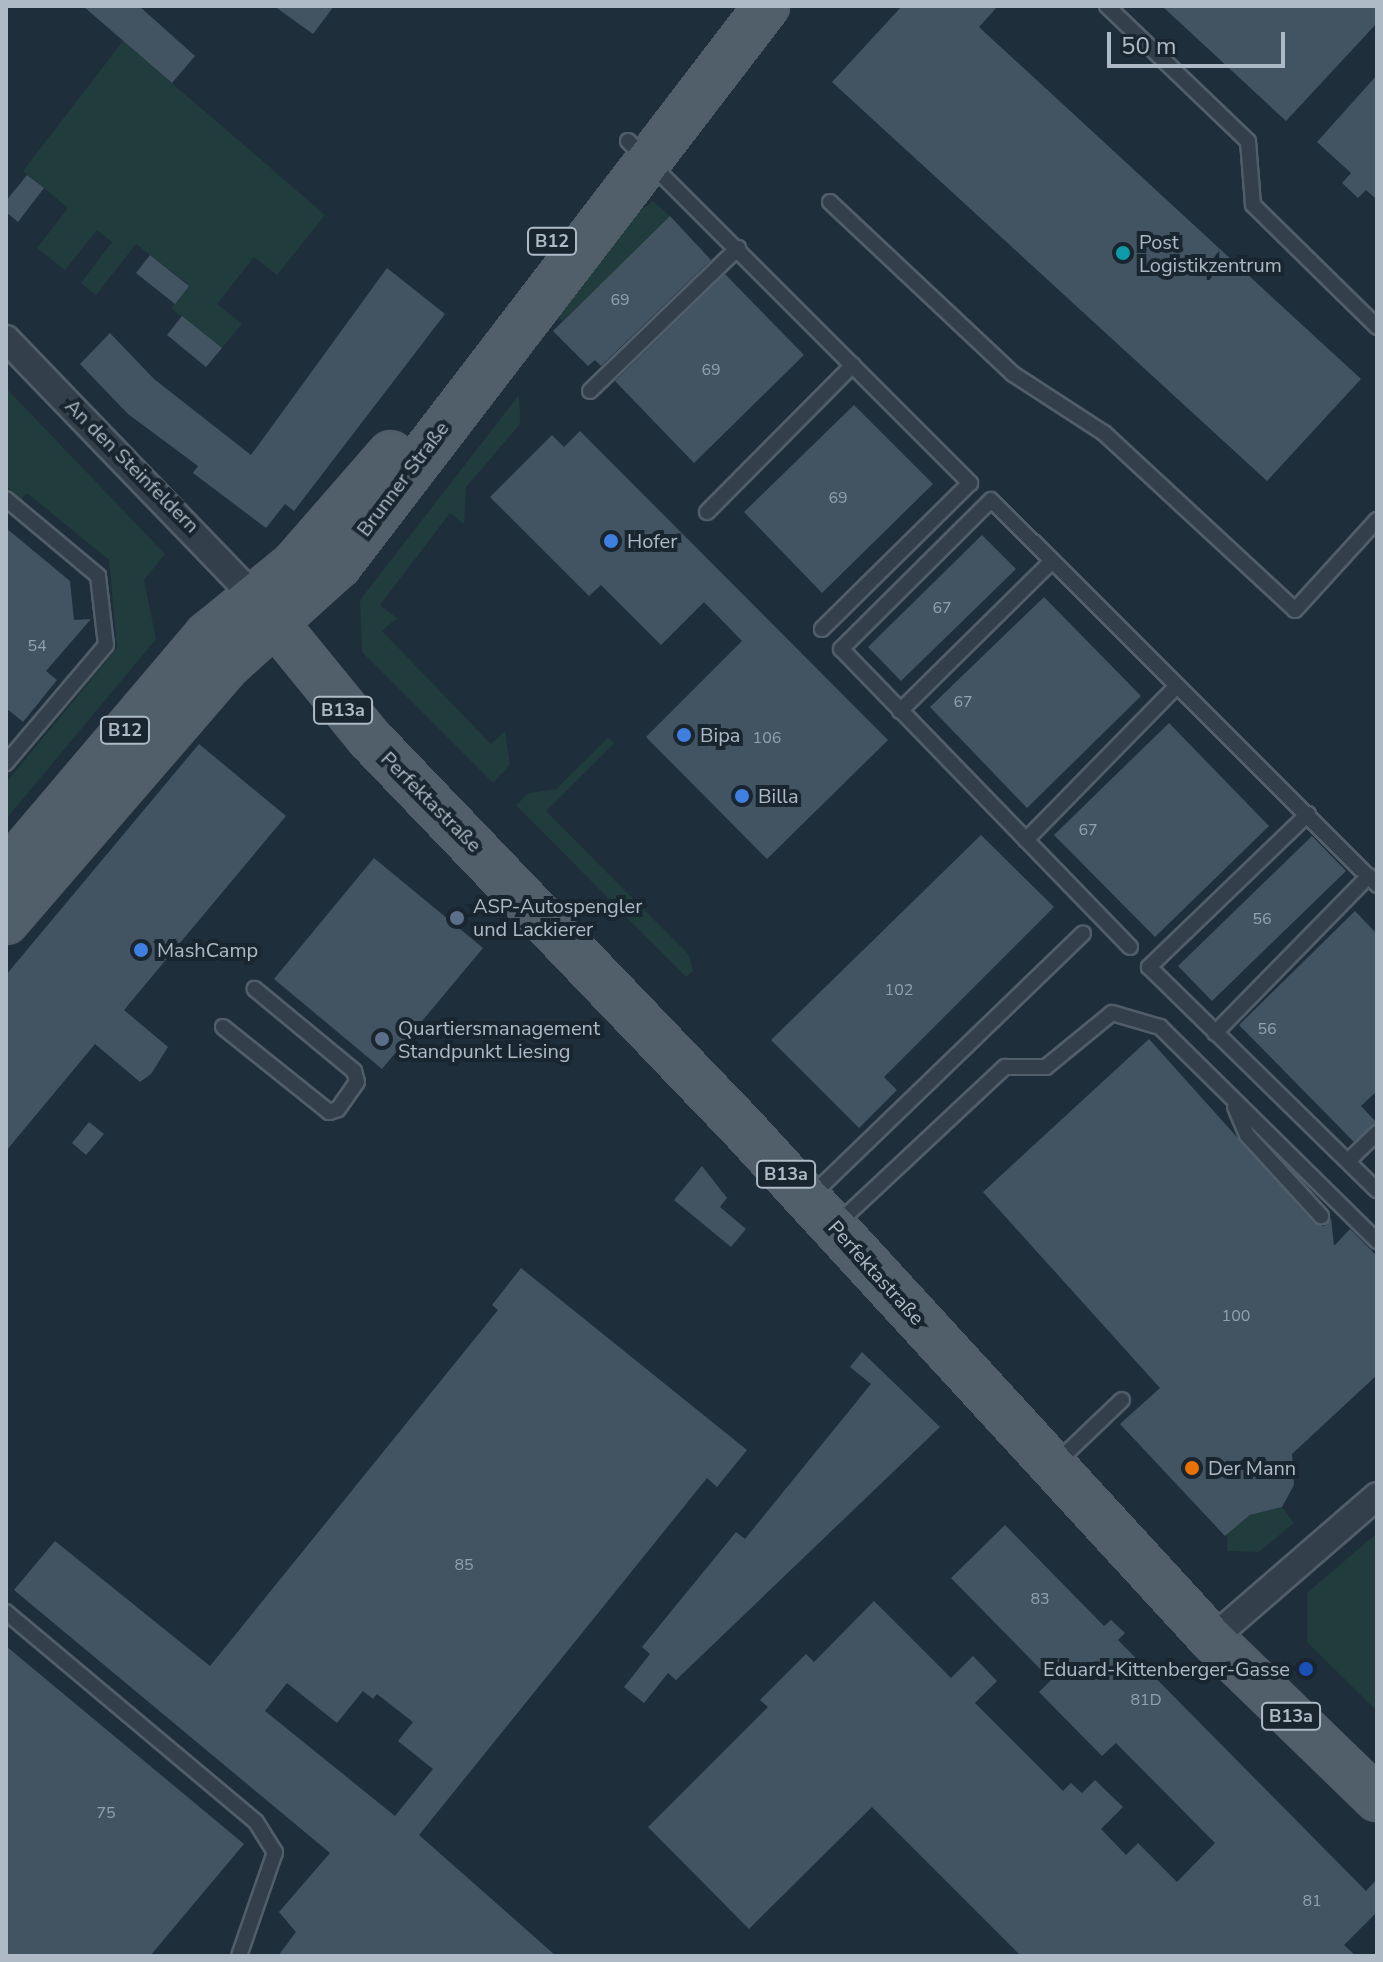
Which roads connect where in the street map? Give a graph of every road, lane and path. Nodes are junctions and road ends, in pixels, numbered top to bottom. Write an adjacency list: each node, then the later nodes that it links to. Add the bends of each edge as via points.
1 (732, 6): 4 (main road, Brunner Straße / B12)
2 (767, 6): 4 (main road, Brunner Straße / B12)
3 (1107, 6): 7 (lane, via 1248,141 1253,205)
4 (637, 149): 6 (lane); 15 (main road, Brunner Straße / B12, via 294,564)
5 (830, 202): 13 (lane, via 1013,374 1104,433 1295,610)
6 (738, 248): 9 (lane); 10 (lane)
7 (1377, 327)
8 (6, 339): 15 (street, An den Steinfeldern)
9 (853, 365): 12 (lane); 16 (lane, via 970,483)
10 (590, 391)
11 (6, 499): 19 (lane, via 98,576 106,645)
12 (707, 512)
13 (1377, 520)
14 (1052, 561): 17 (lane); 18 (lane); 18 (lane, via 991,500 841,649)
15 (264, 611): 22 (main road, Brunner Straße / B12, via 170,675); 24 (main road, Brunner Straße / B12, via 228,665); 34 (main road, Perfektastraße / B13a, via 370,739)
16 (822, 629)
17 (1176, 687): 20 (lane); 21 (lane)
18 (900, 711): 21 (lane)
19 (6, 763)
20 (1308, 814): 23 (lane); 29 (lane, via 1149,967)
21 (1026, 840): 26 (lane)
22 (6, 872)
23 (1373, 880): 29 (lane)
24 (6, 922)
25 (1083, 933): 34 (lane)
26 (1130, 947)
27 (255, 989): 28 (lane, via 354,1071 357,1082 338,1109 329,1112)
28 (223, 1027)
29 (1215, 1033): 32 (lane)
30 (1235, 1107): 34 (lane, via 1160,1027 1112,1013 1046,1067 1005,1067); 35 (lane, via 1247,1135); 36 (lane, via 1276,1135)
31 (1377, 1133): 32 (lane)
32 (1348, 1161): 33 (lane)
33 (1377, 1190)
34 (821, 1213): 38 (main road, Perfektastraße / B13a)
35 (1321, 1216)
36 (1377, 1241)
37 (1122, 1400): 38 (lane)
38 (1052, 1466): 41 (main road, Perfektastraße / B13a)
39 (1377, 1496): 41 (street)
40 (6, 1612): 43 (lane, via 256,1822 275,1852)
41 (1212, 1639): 42 (main road, Perfektastraße / B13a)
42 (1377, 1799)
43 (239, 1956)

